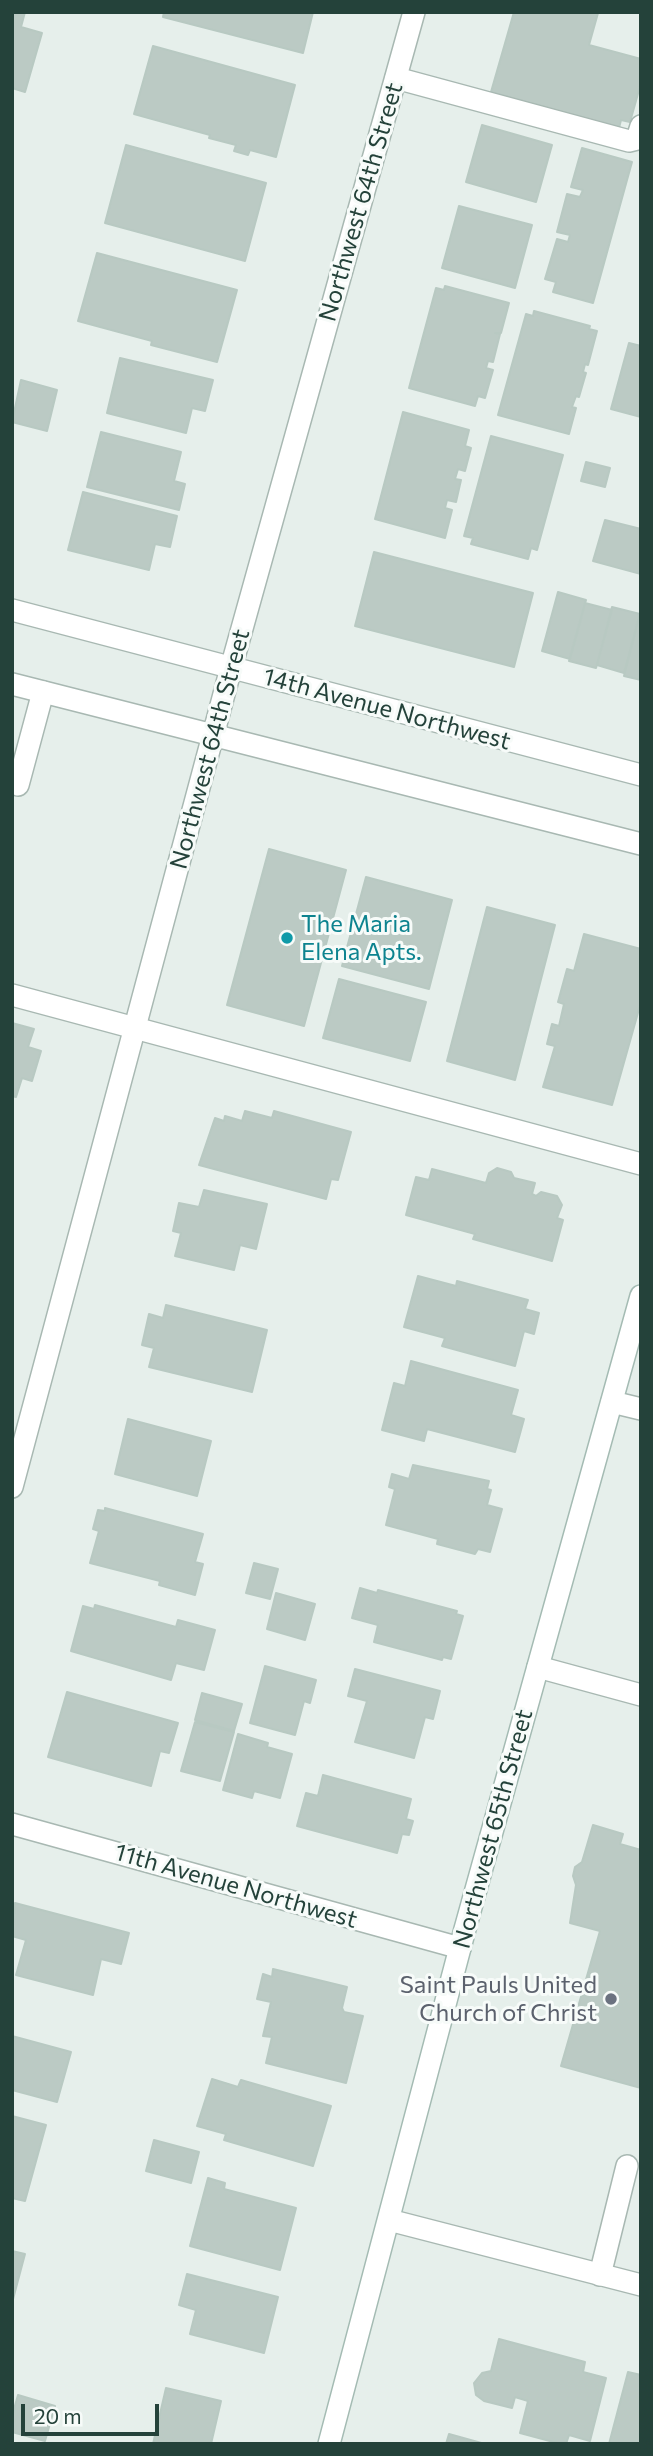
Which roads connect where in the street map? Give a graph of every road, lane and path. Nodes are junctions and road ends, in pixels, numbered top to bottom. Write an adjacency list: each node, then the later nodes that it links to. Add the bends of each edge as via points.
1 (414, 12): 2 (street, Northwest 64th Street)
2 (396, 78): 3 (street, via 629,141 637,139); 5 (street, Northwest 64th Street)
3 (641, 126)
4 (12, 610): 5 (street, 14th Avenue Northwest)
5 (231, 668): 8 (street, Northwest 64th Street); 9 (street, 14th Avenue Northwest)
6 (12, 684): 7 (street)
7 (43, 692): 8 (street); 10 (street)
8 (213, 736): 11 (street); 13 (street, Northwest 64th Street)
9 (641, 775)
10 (18, 785)
11 (641, 844)
12 (12, 995): 13 (street)
13 (135, 1027): 14 (street); 18 (street, Northwest 64th Street)
14 (641, 1164)
15 (641, 1296): 16 (street, Northwest 65th Street)
16 (612, 1402): 17 (street); 19 (street, Northwest 65th Street)
17 (641, 1409)
18 (12, 1487)
19 (538, 1667): 20 (street); 22 (street, Northwest 65th Street)
20 (641, 1695)
21 (12, 1824): 22 (street, 11th Avenue Northwest)
22 (460, 1948): 24 (street, Northwest 65th Street)
23 (627, 2166): 25 (street)
24 (389, 2220): 25 (street); 27 (street, Northwest 65th Street)
25 (600, 2275): 26 (street)
26 (641, 2285)
27 (329, 2444)

